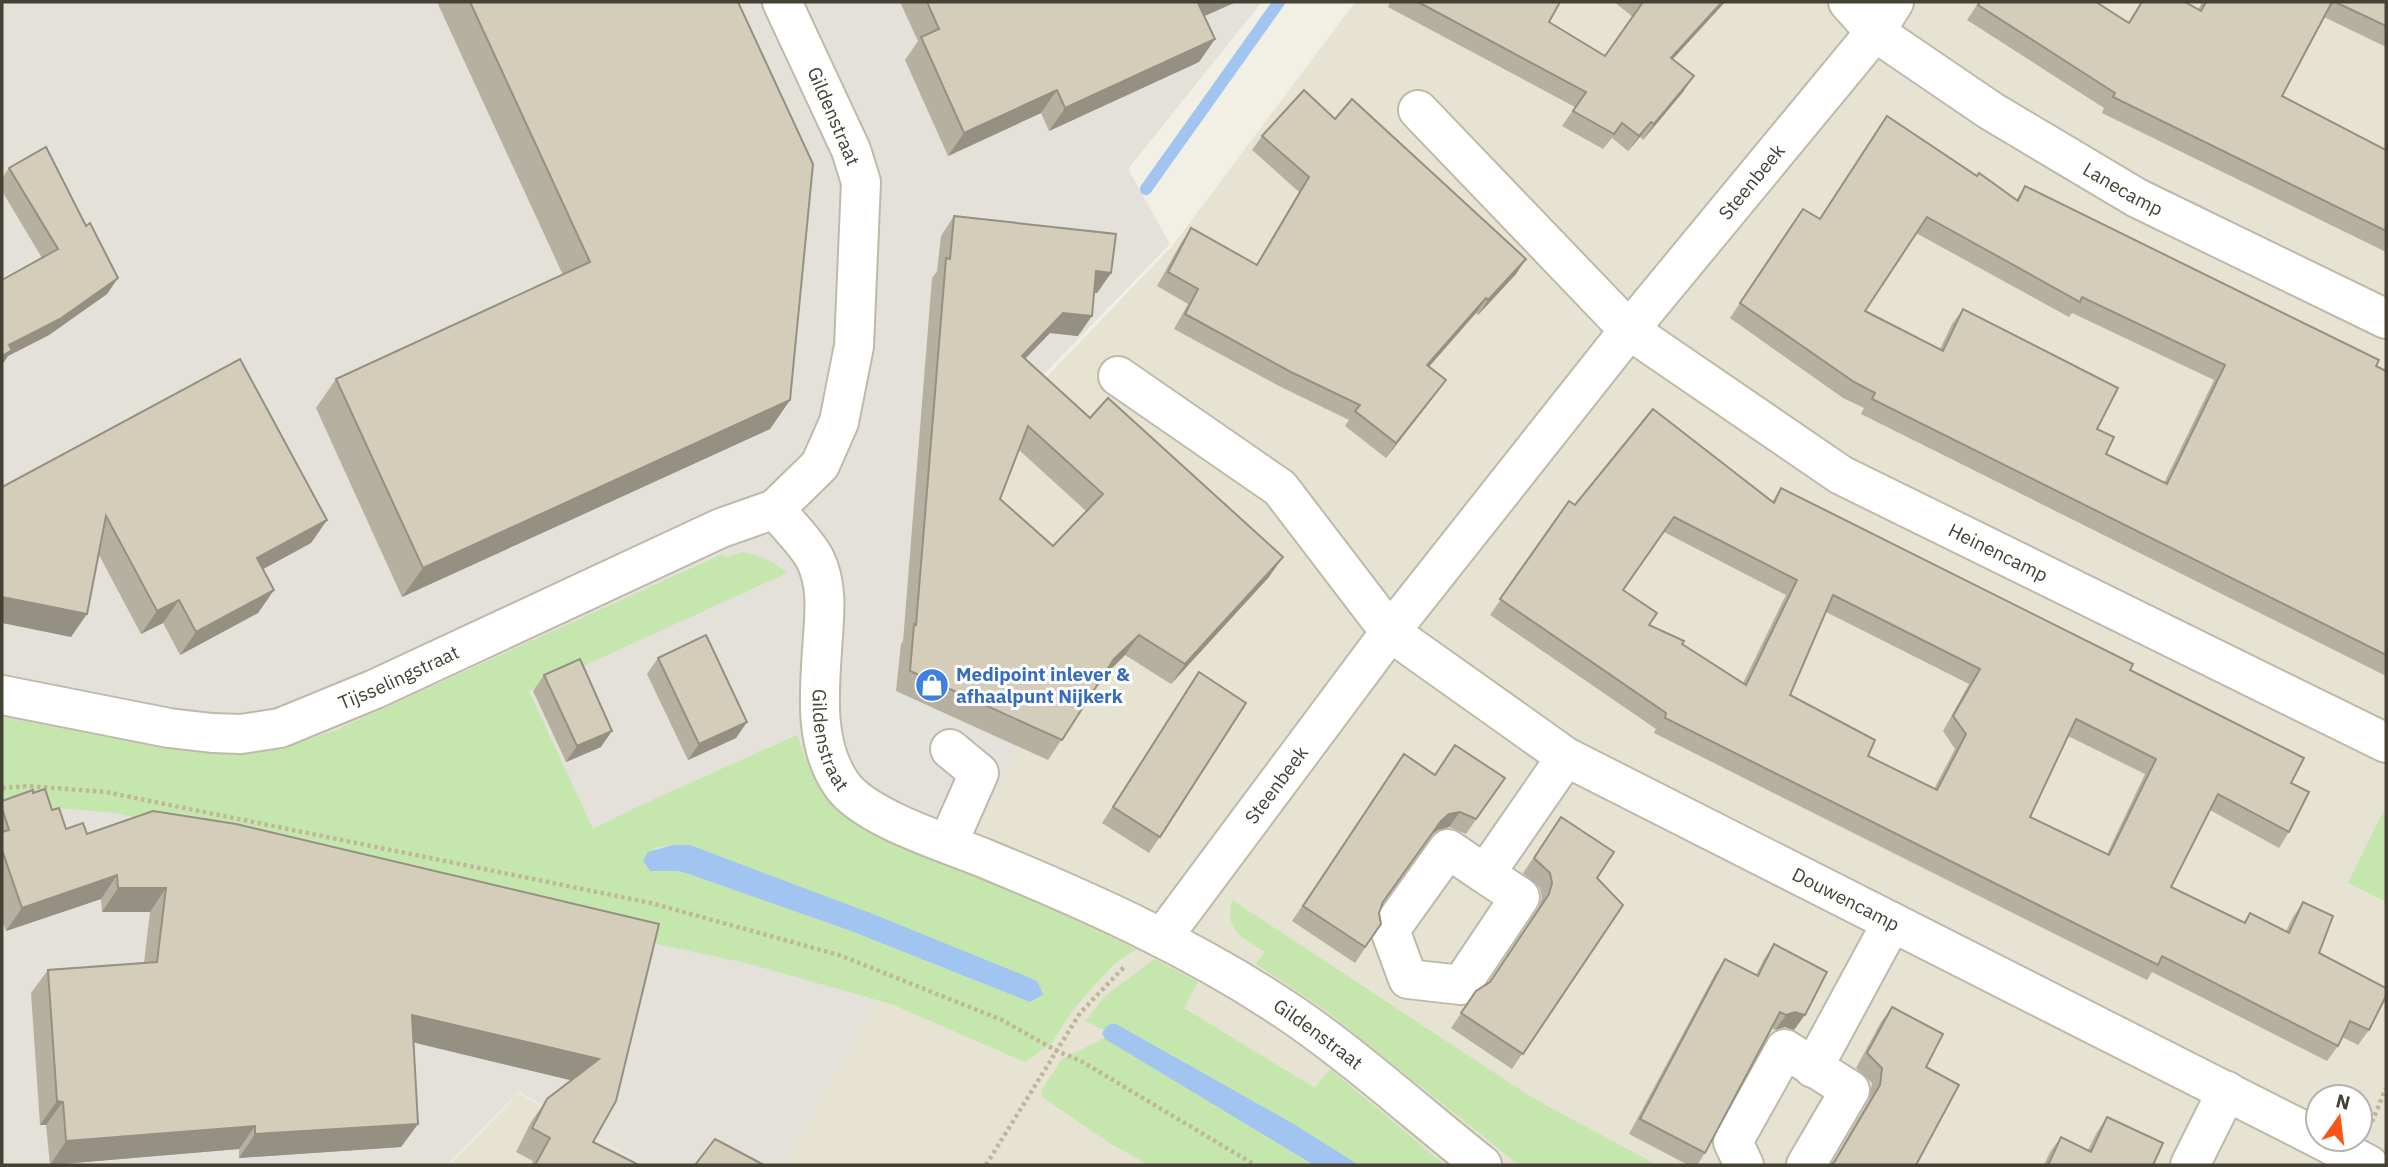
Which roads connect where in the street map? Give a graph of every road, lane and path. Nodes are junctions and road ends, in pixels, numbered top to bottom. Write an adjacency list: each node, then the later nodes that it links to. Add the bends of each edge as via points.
1 (782, 2): 8 (street, Gildenstraat, via 851,150 861,182 861,214 854,346 839,422 820,465)
2 (1848, 2): 3 (street)
3 (1885, 17): 5 (street, Lanecamp, via 1991,111 2137,198); 6 (street, Steenbeek)
4 (1418, 110): 6 (street)
5 (2386, 318)
6 (1629, 330): 9 (street, Steenbeek); 11 (street, Heinencamp, via 1841,475)
7 (1118, 376): 9 (street, via 1280,488)
8 (775, 509): 10 (street, Tijsselingstraat, via 721,528 280,729 241,734 169,728); 15 (street, Gildenstraat, via 815,558 826,596 819,692 824,751 842,786 874,813)
9 (1390, 632): 13 (street, Douwencamp); 18 (street, Steenbeek)
10 (2, 695)
11 (2386, 743)
12 (950, 749): 15 (street, via 979,773)
13 (1566, 757): 16 (street); 17 (street, Douwencamp)
14 (2, 788): 19 (path, via 106,792 651,903 839,954 1002,1020)
15 (947, 843): 18 (street, Gildenstraat, via 1082,898)
16 (1485, 874)
17 (1892, 922): 20 (street); 21 (street, Douwencamp)
18 (1162, 938): 19 (path, via 1101,990); 26 (street, Gildenstraat, via 1294,1016)
19 (1056, 1051): 24 (path); 25 (path, via 1081,1061)
20 (1813, 1068): 27 (street, via 1785,1049 1733,1142); 28 (street, via 1850,1090)
21 (2227, 1091): 22 (street, Douwencamp); 29 (street)
22 (2304, 1131)
23 (2346, 1153): 30 (street, Douwencamp)
24 (986, 1165)
25 (1255, 1165)
26 (1482, 1165)
27 (1744, 1165)
28 (1806, 1165)
29 (2190, 1165)
30 (2369, 1165)

